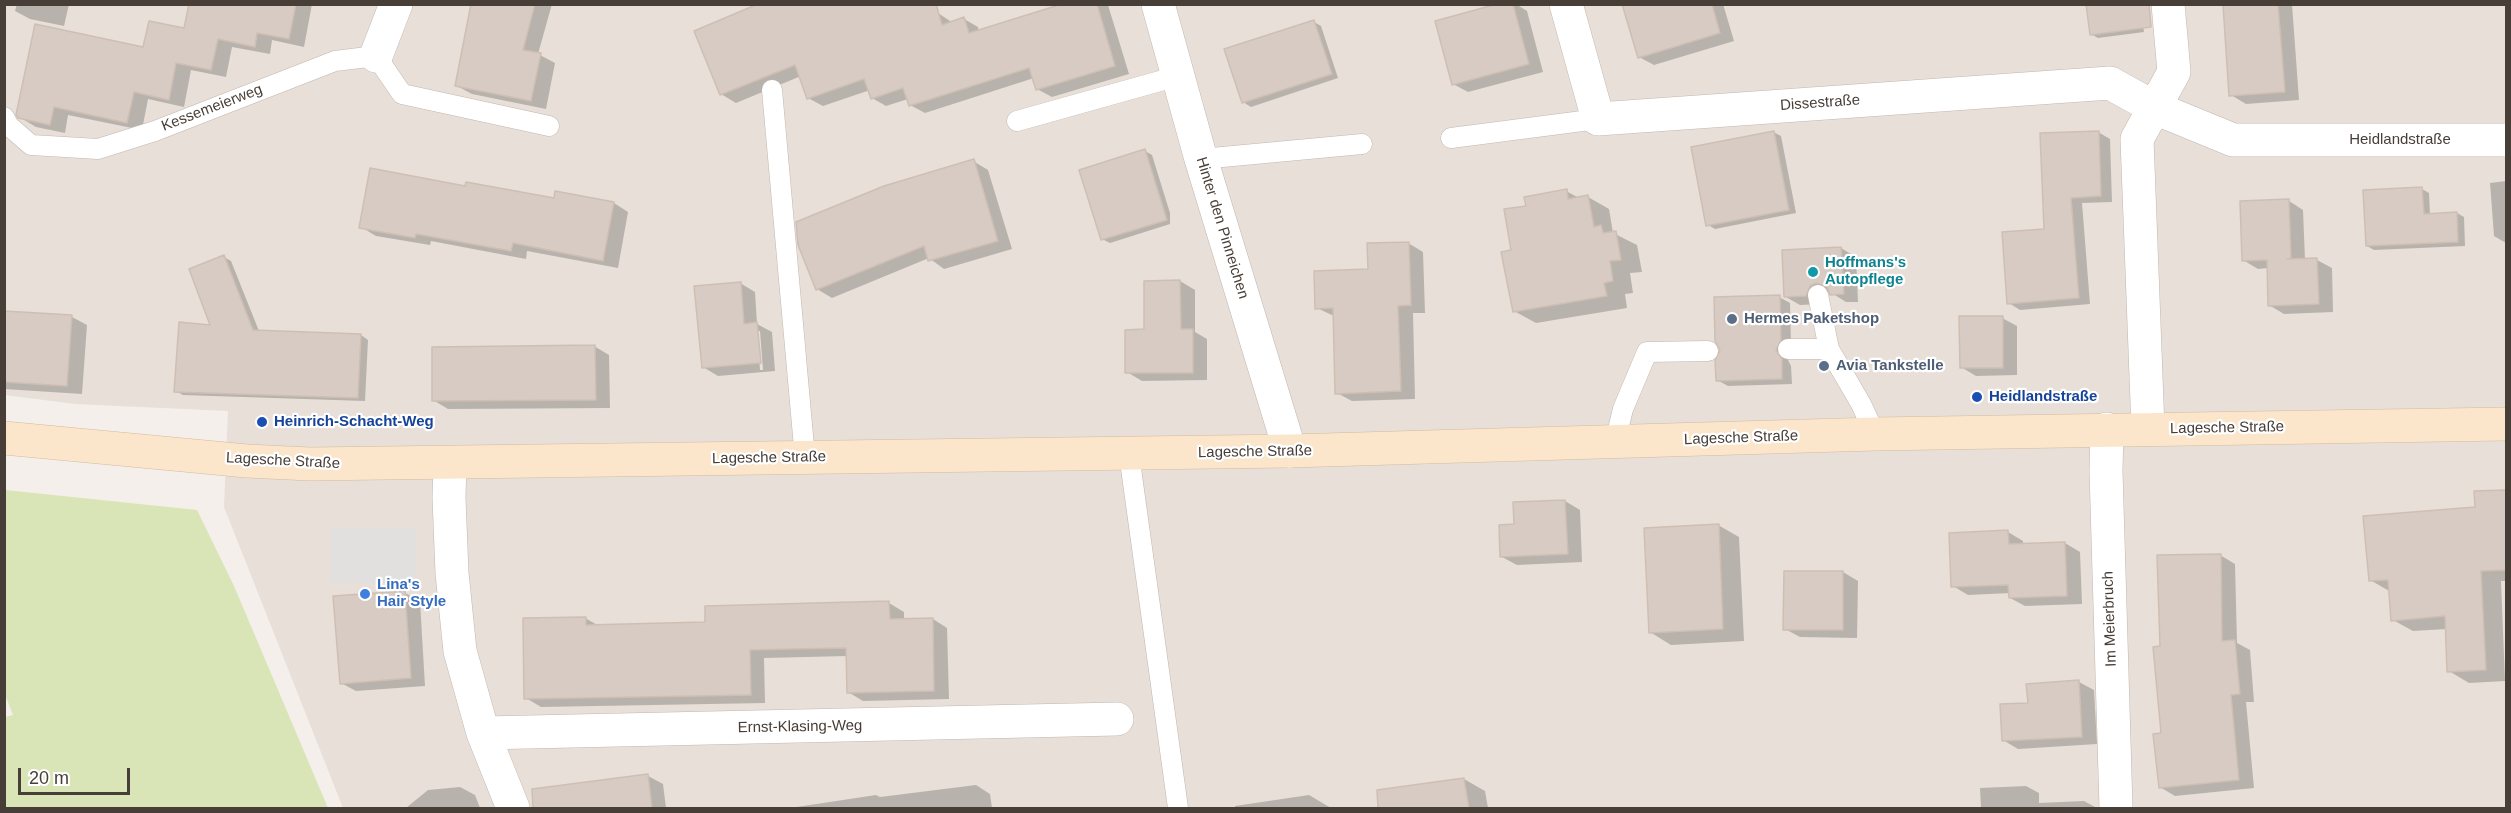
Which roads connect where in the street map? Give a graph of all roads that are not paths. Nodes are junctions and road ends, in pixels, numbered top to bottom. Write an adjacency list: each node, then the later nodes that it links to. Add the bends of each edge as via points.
1 (396, 4): 5 (street)
2 (1158, 4): 6 (street, Hinter den Pinneichen)
3 (1566, 4): 10 (street)
4 (2168, 4): 8 (street, via 2174,72)
5 (376, 56): 9 (lane, Kessemeierweg, via 335,61 98,149 31,145); 12 (lane, via 402,94)
6 (1178, 76): 11 (lane); 16 (street, Hinter den Pinneichen)
7 (772, 90): 29 (lane)
8 (2155, 108): 10 (street, Dissestraße, via 2109,83); 14 (street, Heidlandstraße, via 2233,140); 23 (street, via 2137,139)
9 (4, 117)
10 (1598, 119): 13 (lane)
11 (1017, 121)
12 (549, 126)
13 (1451, 138)
14 (2506, 140)
15 (1362, 144): 16 (lane)
16 (1201, 159): 27 (street, Hinter den Pinneichen)
17 (1818, 295): 19 (lane)
18 (1788, 349): 19 (lane)
19 (1829, 349): 24 (lane)
20 (1708, 351): 26 (lane, via 1647,352 1623,410)
21 (2506, 424): 23 (street, Lagesche Straße)
22 (2107, 429): 23 (street, Lagesche Straße); 24 (street, Lagesche Straße); 35 (street, Im Meierbruch)
23 (2148, 429)
24 (1875, 434): 26 (street, Lagesche Straße)
25 (4, 438): 30 (street, Lagesche Straße, via 247,462)
26 (1615, 442): 27 (street, Lagesche Straße)
27 (1290, 451): 28 (street, Lagesche Straße)
28 (1129, 454): 29 (street, Lagesche Straße); 34 (lane)
29 (805, 458): 30 (street, Lagesche Straße)
30 (450, 463): 32 (street, via 452,573 460,651)
31 (1117, 719): 32 (street, Ernst-Klasing-Weg)
32 (483, 733): 33 (street)
33 (513, 808)
34 (1178, 808)
35 (2116, 808)

